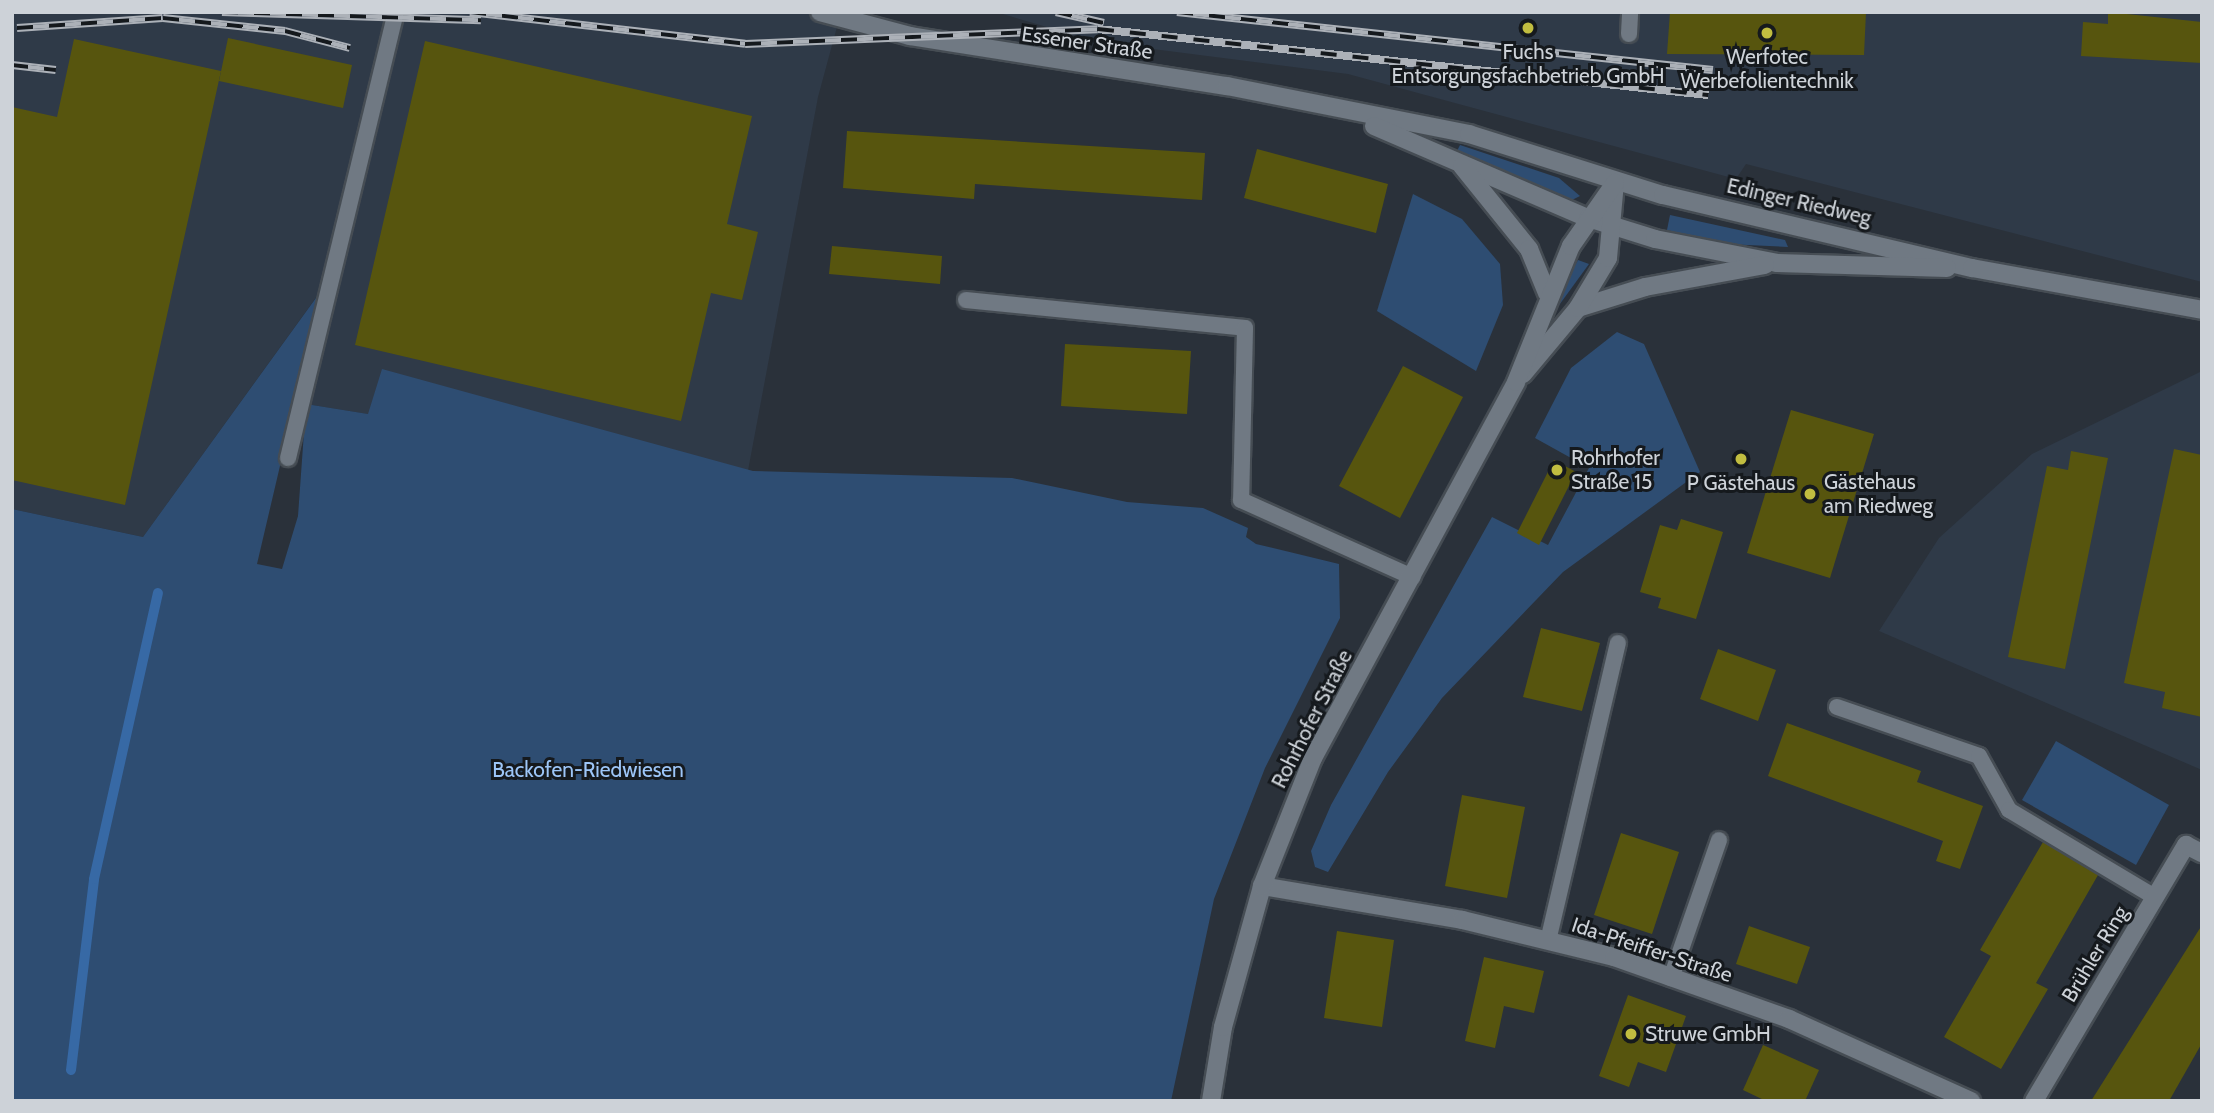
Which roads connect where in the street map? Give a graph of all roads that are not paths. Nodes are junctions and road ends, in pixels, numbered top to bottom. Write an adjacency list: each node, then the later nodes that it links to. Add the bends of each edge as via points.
1 (396, 12): 17 (lane)
2 (821, 12): 5 (main road, Essener Straße, via 909,36 1227,86)
3 (1630, 12): 4 (lane)
4 (1629, 34)
5 (1348, 115): 6 (main road, Essener Straße); 7 (main road, Essener Straße, via 1469,134)
6 (1459, 163): 8 (main road, Essener Straße); 12 (main road, via 1529,248)
7 (1615, 183): 8 (main road, Rohrhofer Straße); 9 (main road, Rohrhofer Straße); 11 (main road, Edinger Riedweg)
8 (1588, 218): 9 (main road, Essener Straße); 12 (main road, Rohrhofer Straße)
9 (1615, 228): 10 (main road, Edinger Riedweg); 14 (main road, Rohrhofer Straße, via 1608,258)
10 (1777, 263): 11 (main road, Edinger Riedweg); 14 (main road, via 1646,287)
11 (1972, 268): 15 (main road, Edinger Riedweg)
12 (1547, 293): 16 (main road, Rohrhofer Straße)
13 (966, 300): 18 (lane, via 1245,328 1241,499)
14 (1578, 308): 16 (main road, Rohrhofer Straße)
15 (2202, 310)
16 (1516, 382): 18 (main road, Rohrhofer Straße)
17 (288, 458)
18 (1412, 577): 23 (main road, Rohrhofer Straße, via 1313,758)
19 (1618, 643): 25 (lane)
20 (1837, 707): 24 (lane, via 1979,756 2009,810)
21 (1719, 840): 26 (lane)
22 (2202, 853): 24 (main road, Brühler Ring, via 2186,845)
23 (1262, 886): 25 (main road, Ida-Pfeiffer-Straße); 27 (main road, Rohrhofer Straße, via 1223,1027)
24 (2155, 897): 29 (main road, Brühler Ring)
25 (1548, 941): 26 (main road, Ida-Pfeiffer-Straße)
26 (1671, 978): 28 (main road, Ida-Pfeiffer-Straße, via 1789,1018)
27 (1211, 1101)
28 (1971, 1101)
29 (2034, 1101)

